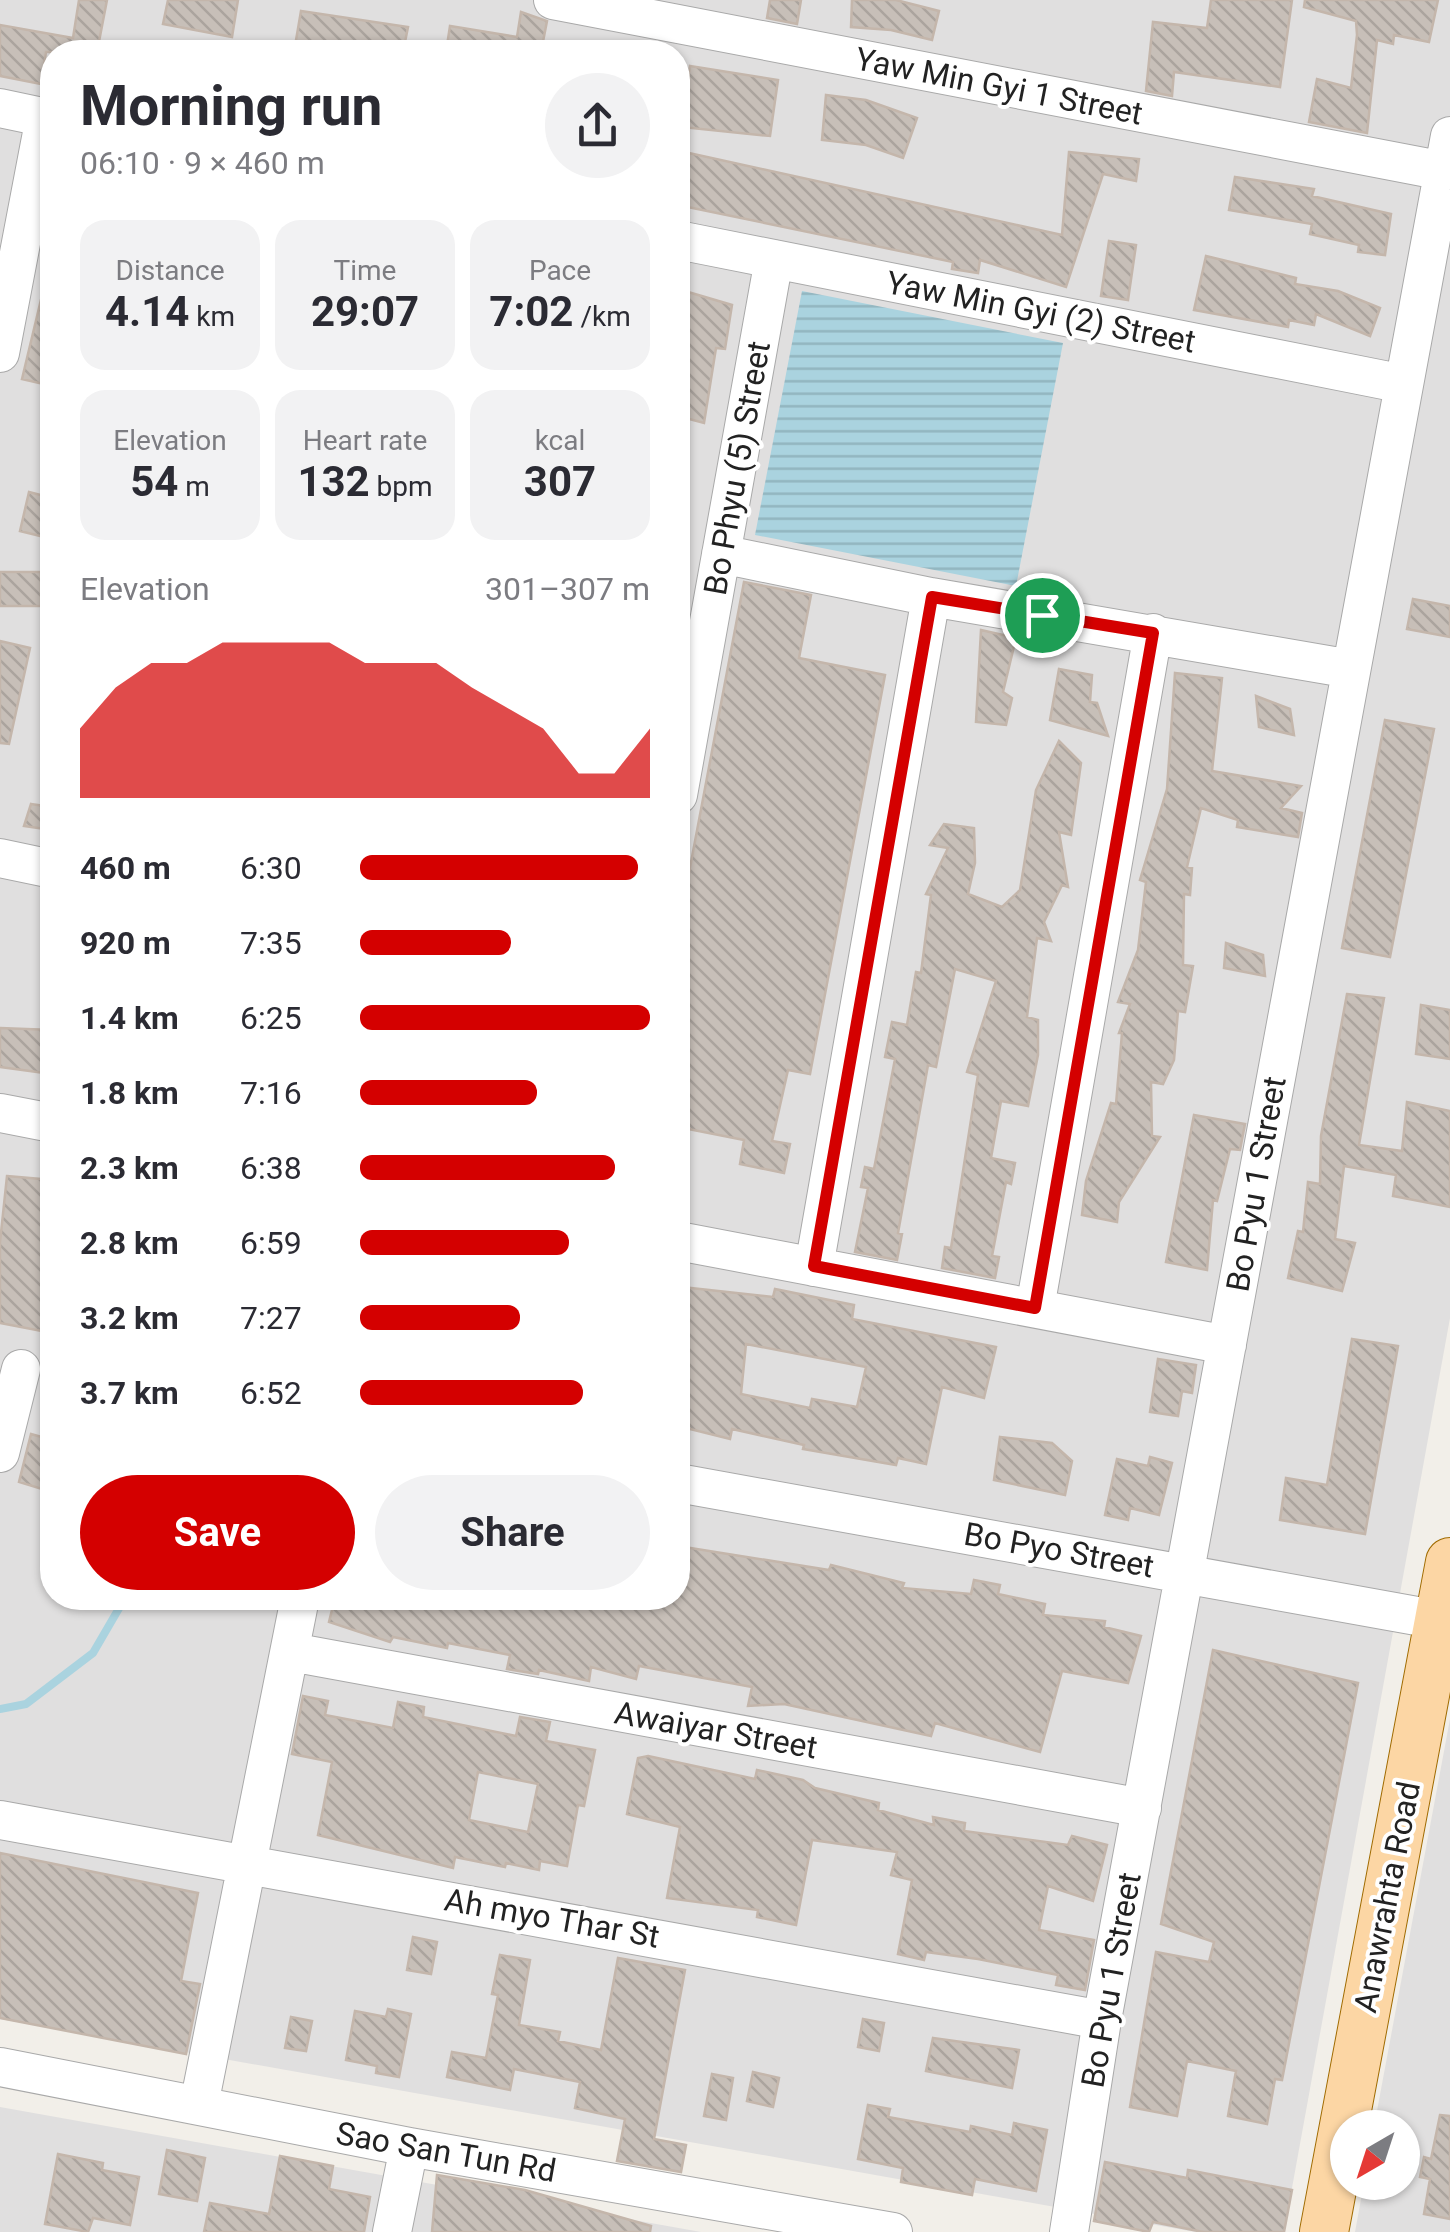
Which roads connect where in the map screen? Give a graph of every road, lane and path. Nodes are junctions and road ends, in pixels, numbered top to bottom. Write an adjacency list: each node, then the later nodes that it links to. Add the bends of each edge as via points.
1 (554, 0): 2 (street, Yaw Min Gyi 1 Street)
2 (679, 26): 5 (street, Yaw Min Gyi 1 Street)
3 (0, 108): 4 (street)
4 (40, 116)
5 (1447, 154): 10 (street, Bo Pyu 1 Street)
6 (40, 161): 9 (street)
7 (690, 242): 8 (street, Yaw Min Gyi (2) Street)
8 (774, 259): 10 (street, Yaw Min Gyi (2) Street); 11 (street, Bo Phyu (5) Street)
9 (0, 352)
10 (1404, 384): 14 (street, Bo Pyu 1 Street)
11 (721, 554): 12 (street); 15 (street, Bo Phyu (5) Street)
12 (932, 597): 13 (street); 21 (street)
13 (1153, 633): 14 (street); 22 (street)
14 (1352, 669): 23 (street, Bo Pyu 1 Street)
15 (690, 728)
16 (0, 858): 17 (street)
17 (40, 866)
18 (0, 1113): 19 (street)
19 (40, 1121)
20 (690, 1242): 21 (street)
21 (814, 1266): 22 (street)
22 (1035, 1308): 23 (street)
23 (1227, 1344): 28 (street, Bo Pyu 1 Street)
24 (24, 1369): 25 (street)
25 (0, 1453)
26 (690, 1485): 28 (street, Bo Pyo Street)
27 (1450, 1562): 30 (main road, Anawrahta Road)
28 (1185, 1573): 30 (street, Bo Pyo Street); 32 (street, Bo Pyu 1 Street)
29 (298, 1610): 31 (street)
30 (1439, 1620): 42 (main road, Anawrahta Road)
31 (291, 1652): 32 (street, Awaiyar Street); 34 (street)
32 (1142, 1808): 35 (street, Bo Pyu 1 Street)
33 (0, 1820): 34 (street, Ah myo Thar St)
34 (247, 1862): 35 (street, Ah myo Thar St); 37 (street)
35 (1102, 2020): 41 (street, Bo Pyu 1 Street)
36 (0, 2067): 37 (street, Sao San Tun Rd)
37 (199, 2105): 38 (street, Sao San Tun Rd)
38 (409, 2147): 39 (street); 40 (street, Sao San Tun Rd)
39 (392, 2232)
40 (893, 2232)
41 (1068, 2232)
42 (1324, 2232)

